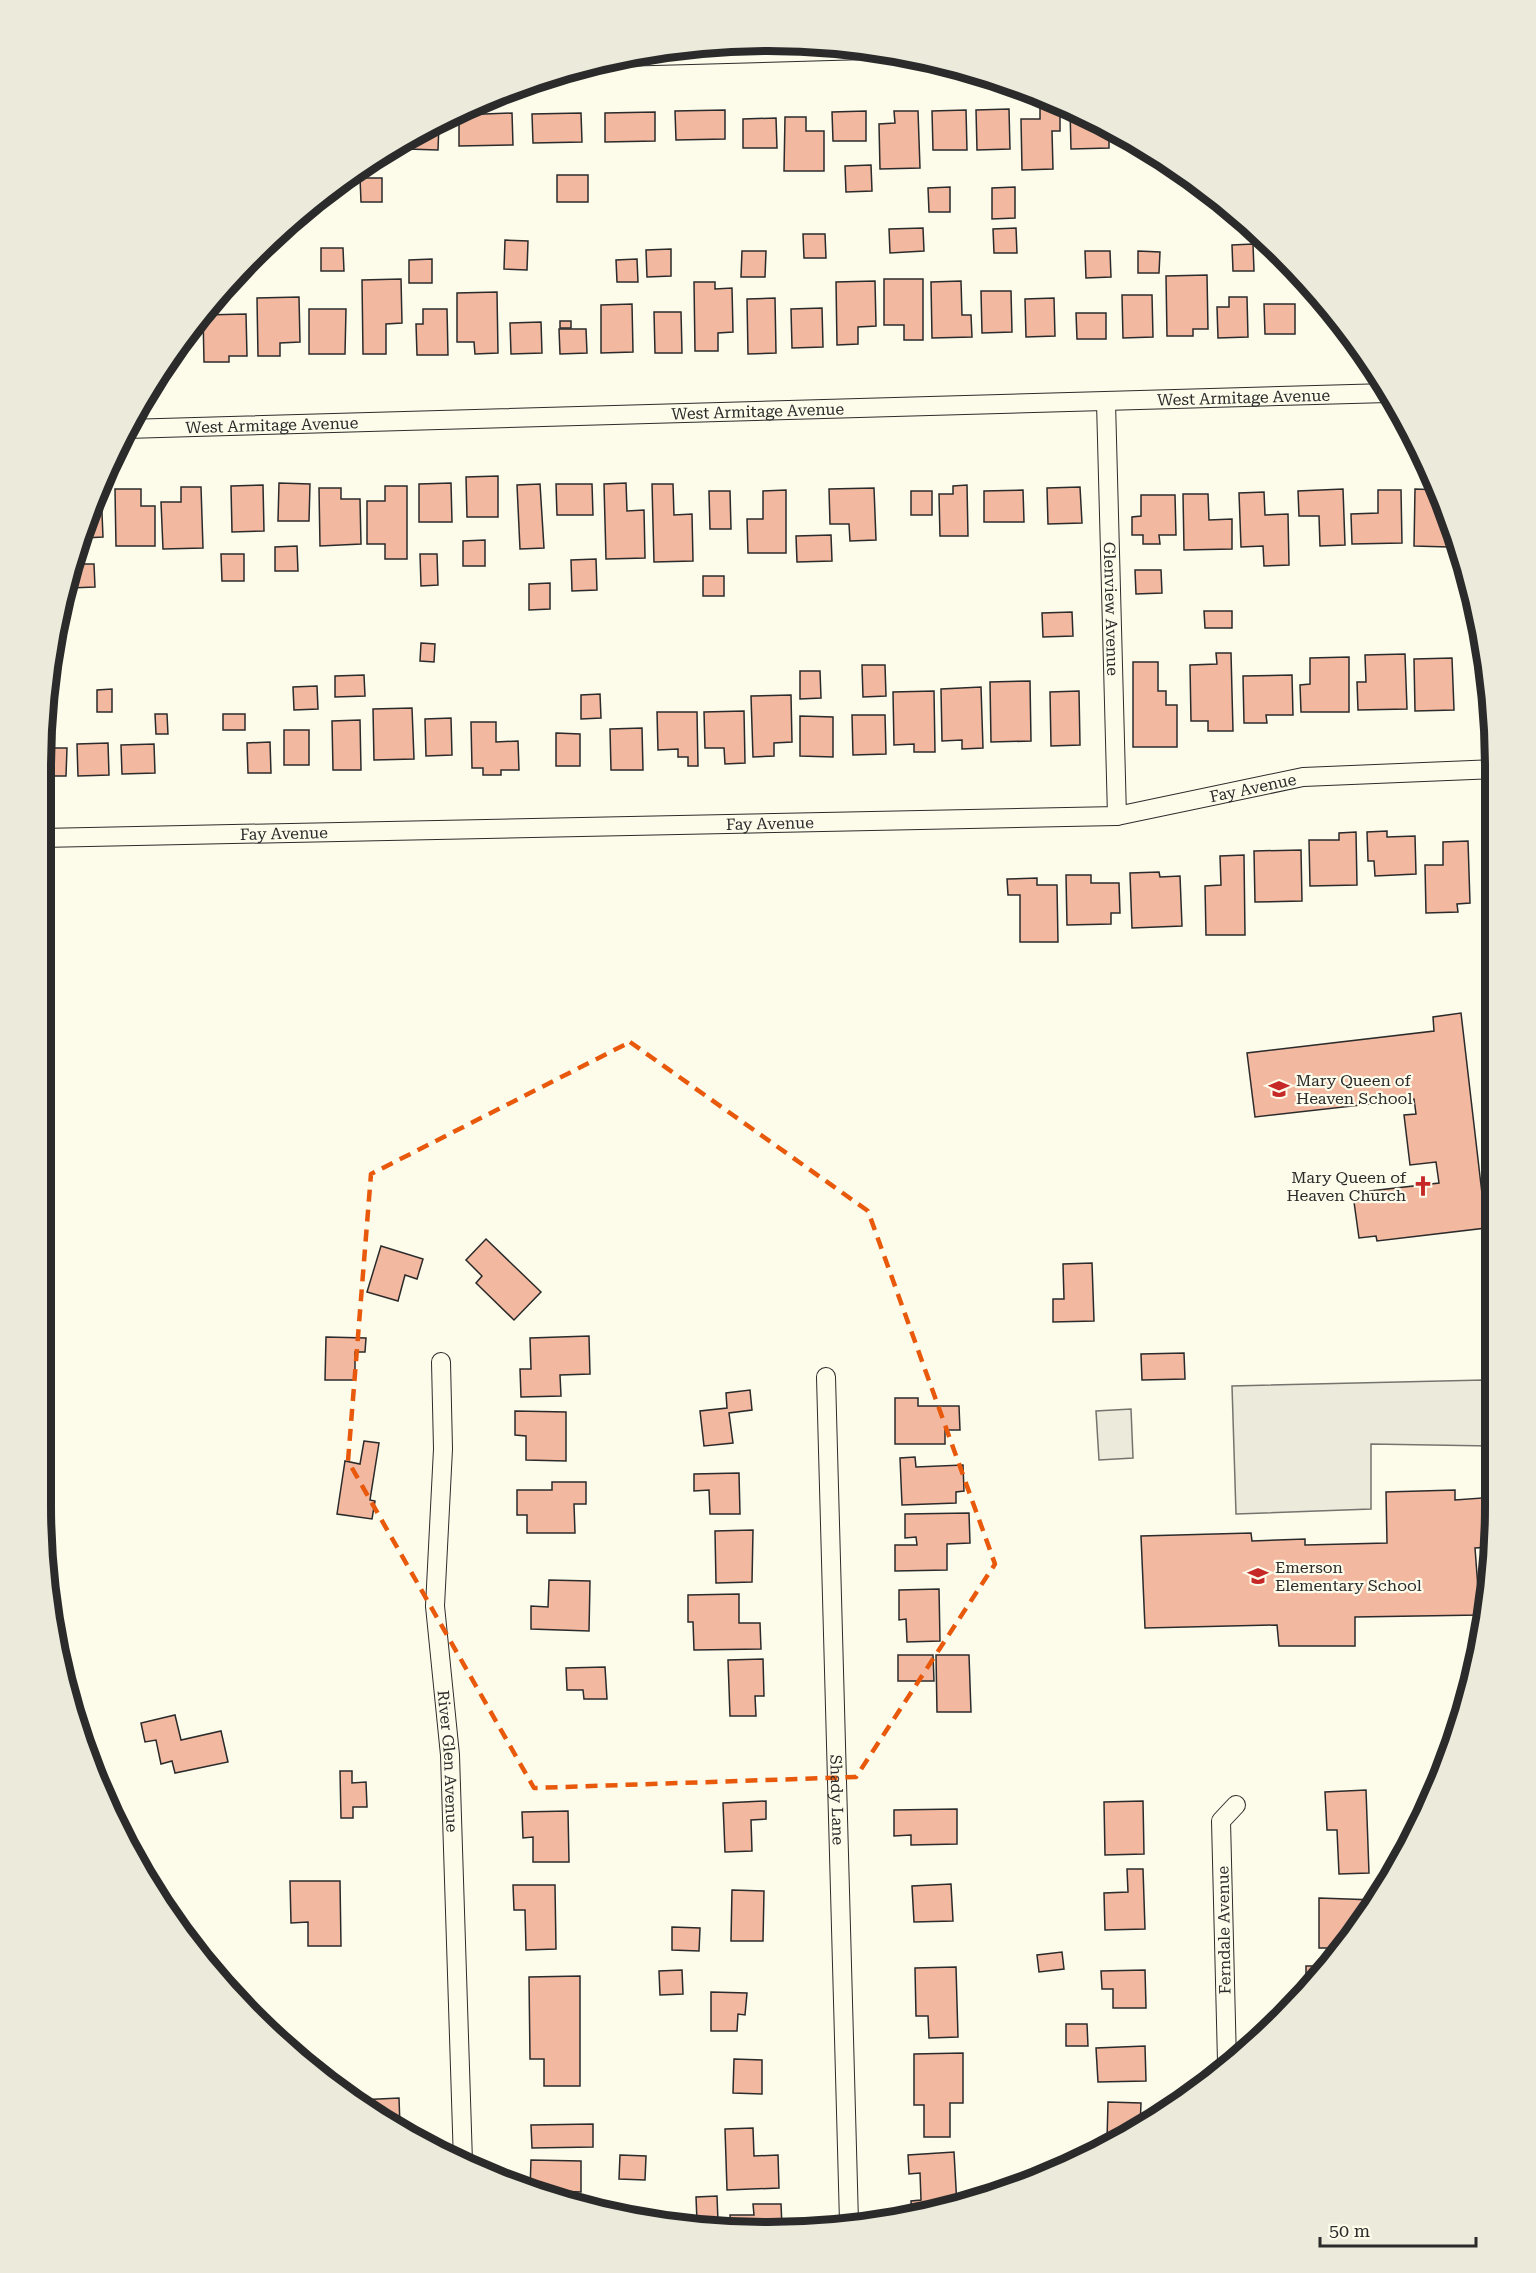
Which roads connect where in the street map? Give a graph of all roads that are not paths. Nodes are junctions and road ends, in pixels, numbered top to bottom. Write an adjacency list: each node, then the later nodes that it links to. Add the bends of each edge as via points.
1 (793, 52): 2 (street)
2 (702, 55)
3 (1379, 393): 4 (street, West Armitage Avenue)
4 (1106, 402): 5 (street, West Armitage Avenue); 7 (street, Glenview Avenue)
5 (137, 429)
6 (1485, 769): 7 (street, Fay Avenue, via 1303,777)
7 (1117, 816): 8 (street, Fay Avenue)
8 (51, 838)
9 (441, 1362): 13 (street, River Glen Avenue, via 443,1449 435,1606 450,1755)
10 (826, 1377): 14 (street, Shady Lane)
11 (1236, 1805): 12 (street, Ferndale Avenue, via 1221,1821)
12 (1227, 2055)
13 (463, 2153)
14 (849, 2217)

